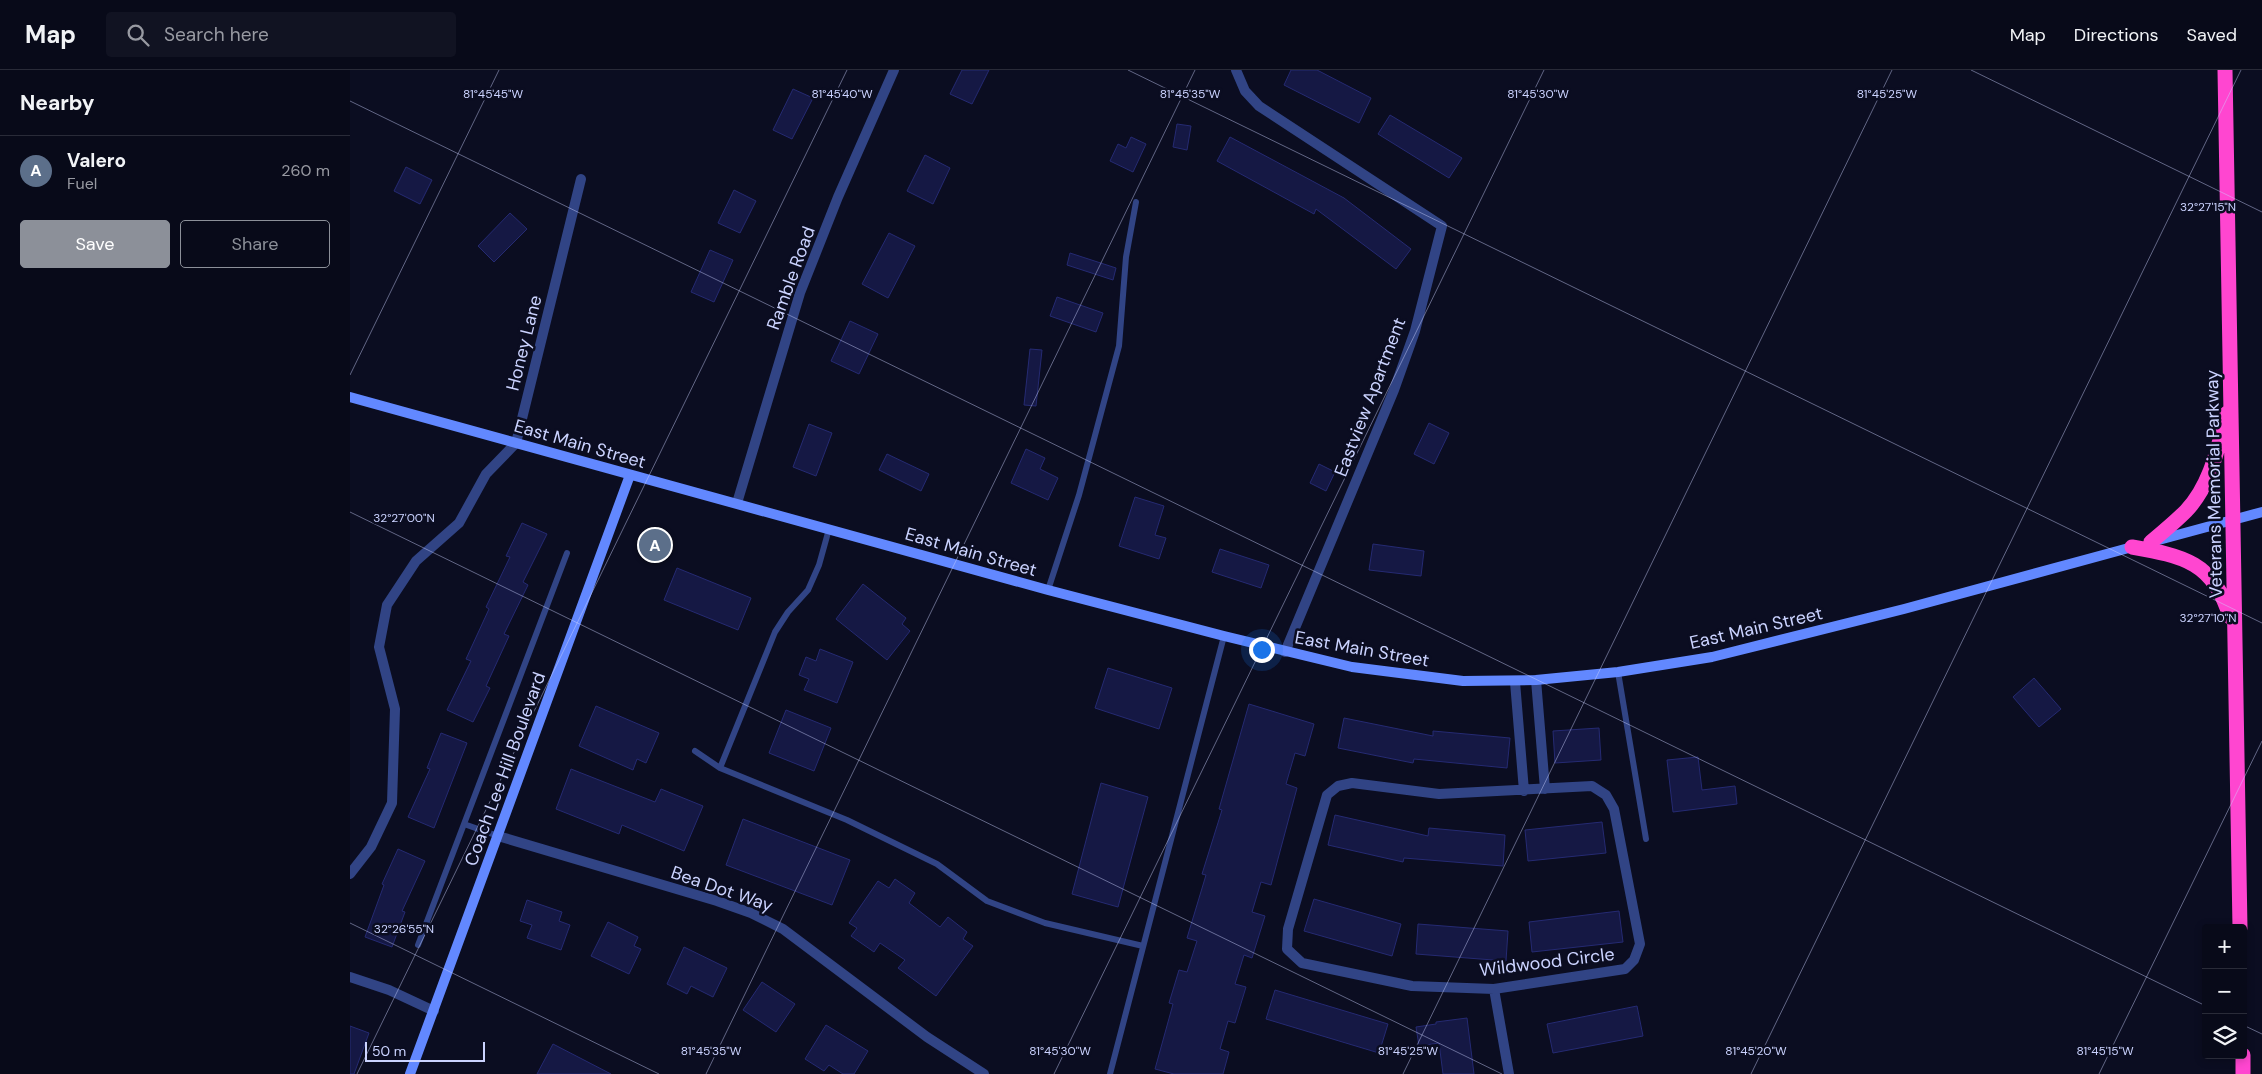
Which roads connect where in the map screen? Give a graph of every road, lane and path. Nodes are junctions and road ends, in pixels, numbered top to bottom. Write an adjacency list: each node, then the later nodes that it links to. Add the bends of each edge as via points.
1 (894, 70): 10 (street, Ramble Road, via 800,293)
2 (1236, 70): 20 (street, Eastview Apartment, via 1244,92 1259,106 1442,226 1415,331 1394,390)
3 (2226, 70): 7 (highway, Veterans Memorial Parkway)
4 (581, 179): 8 (street, Honey Lane)
5 (1136, 202): 17 (lane, via 1126,256 1119,346 1079,495)
6 (350, 397): 8 (main road, East Main Street)
7 (2231, 397): 12 (highway, Veterans Memorial Parkway); 14 (highway, via 2213,464 2201,492 2186,511)
8 (516, 443): 9 (main road, East Main Street); 31 (street, via 486,474 459,523 416,561 386,606 379,647 395,709 392,803 371,847)
9 (630, 475): 10 (main road, East Main Street); 29 (main road, Coach Lee Hill Boulevard)
10 (737, 503): 13 (main road, East Main Street)
11 (2262, 512): 12 (main road, East Main Street)
12 (2234, 520): 14 (main road, East Main Street); 19 (highway, Veterans Memorial Parkway)
13 (829, 529): 17 (main road, East Main Street); 25 (lane, via 808,590 788,612 776,632)
14 (2152, 542): 15 (main road, East Main Street)
15 (2132, 547): 19 (highway, via 2172,554 2205,571 2224,599); 21 (main road, East Main Street, via 1712,657)
16 (567, 553): 28 (lane)
17 (1048, 590): 18 (main road, East Main Street)
18 (1224, 636): 20 (main road, East Main Street); 34 (lane)
19 (2236, 637): 32 (highway, Veterans Memorial Parkway)
20 (1285, 652): 23 (main road, East Main Street, via 1399,675)
21 (1618, 672): 22 (main road, East Main Street); 30 (lane)
22 (1536, 680): 23 (main road, East Main Street); 26 (street)
23 (1514, 682): 27 (street)
24 (695, 751): 25 (lane)
25 (720, 768): 34 (lane, via 847,820 937,864 987,901 1045,923)
26 (1545, 789): 27 (street, Wildwood Circle); 36 (street, Wildwood Circle, via 1592,786 1606,795 1614,809 1640,944 1634,960 1625,970)
27 (1524, 791): 36 (street, Wildwood Circle, via 1439,794 1352,783 1338,786 1327,795 1288,929 1287,949 1302,963 1412,986)
28 (464, 824): 29 (lane); 33 (lane)
29 (498, 836): 37 (main road, Coach Lee Hill Boulevard); 40 (street, Bea Dot Way, via 717,901 783,929 926,1037)
30 (1646, 839)
31 (350, 874)
32 (2240, 924)
33 (418, 945)
34 (1143, 946): 41 (lane)
35 (350, 978): 37 (street, via 389,990)
36 (1494, 989): 42 (street)
37 (434, 1011): 39 (main road, Coach Lee Hill Boulevard)
38 (2243, 1059): 43 (highway)
39 (410, 1074)
40 (984, 1074)
41 (1110, 1074)
42 (1509, 1074)
43 (2243, 1074)

